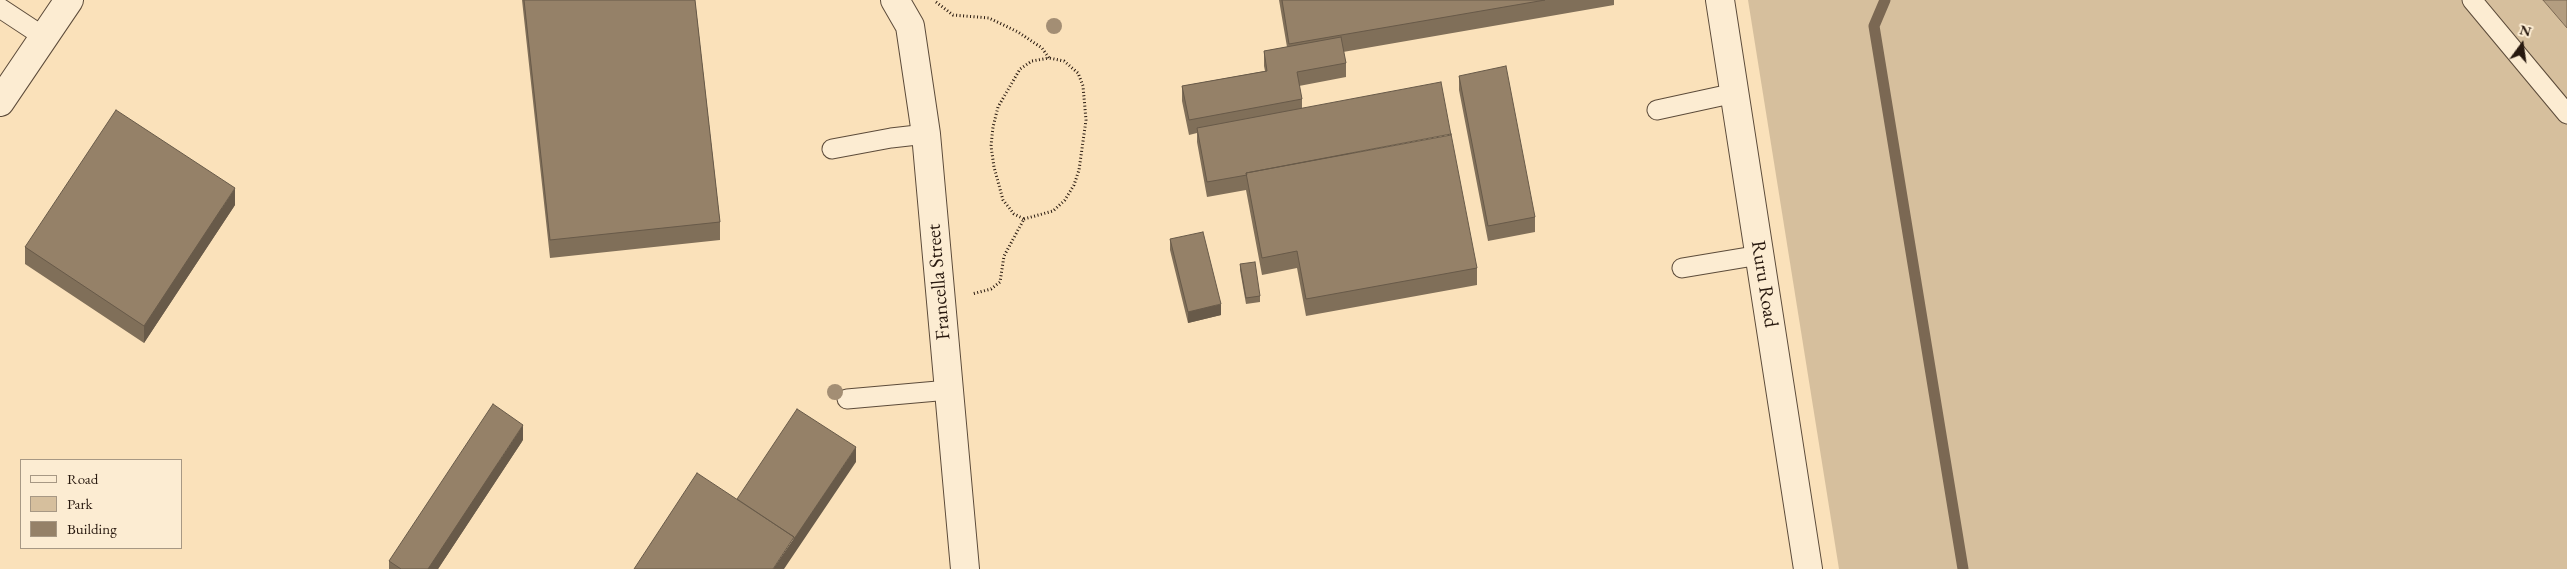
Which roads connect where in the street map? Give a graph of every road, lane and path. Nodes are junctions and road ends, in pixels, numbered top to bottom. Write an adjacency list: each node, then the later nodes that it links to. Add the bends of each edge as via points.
1 (69, 0): 6 (street)
2 (1720, 0): 8 (street, Ruru Road)
3 (2472, 0): 11 (lane)
4 (896, 2): 7 (path, via 935,2 954,15 989,18 1018,32 1042,48); 12 (street, Francella Street, via 910,26)
5 (0, 8): 6 (lane)
6 (44, 37): 9 (street)
7 (1049, 58): 14 (path, via 1032,61 1020,69 1004,94 992,127 992,153 1003,200 1014,214); 14 (path, via 1064,61 1078,73 1083,86 1086,120 1079,170 1074,185 1053,211)
8 (1735, 93): 10 (lane); 15 (street, Ruru Road)
9 (0, 102)
10 (1657, 110)
11 (2567, 114)
12 (926, 134): 13 (lane); 17 (street, Francella Street)
13 (832, 149)
14 (1024, 220): 17 (path, via 1004,256 1000,282 991,289)
15 (1760, 255): 16 (lane); 21 (street, Ruru Road)
16 (1682, 268)
17 (941, 301): 18 (street, Francella Street)
18 (949, 390): 19 (lane); 20 (street, Francella Street)
19 (848, 399)
20 (965, 569)
21 (1808, 569)

